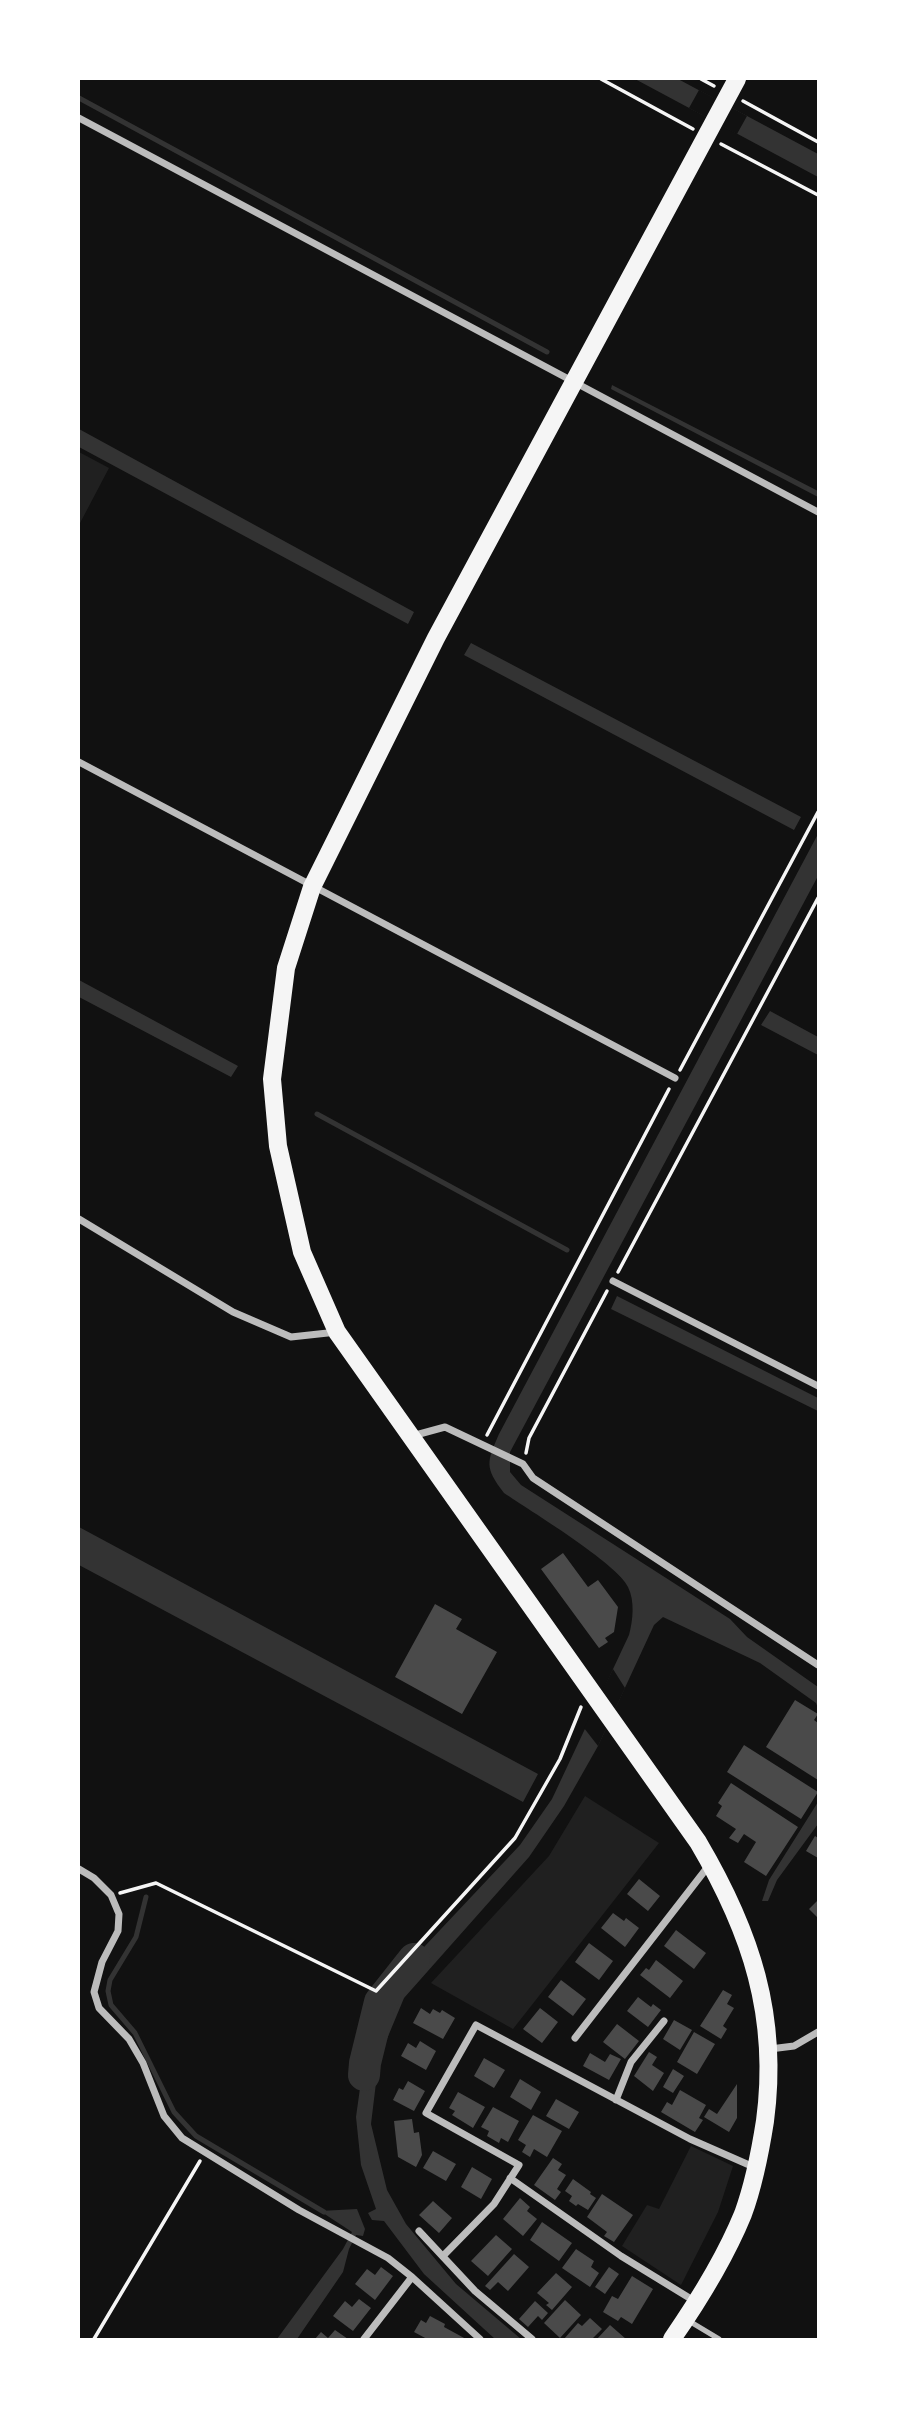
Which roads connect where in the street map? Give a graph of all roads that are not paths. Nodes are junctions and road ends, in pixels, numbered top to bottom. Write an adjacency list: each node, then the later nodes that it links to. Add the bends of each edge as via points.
1 (733, 86): 3 (main road)
2 (79, 118): 3 (street)
3 (575, 381): 4 (street); 6 (main road, via 436,638)
4 (818, 512)
5 (79, 762): 6 (street)
6 (312, 887): 7 (street); 10 (main road, via 286,968 272,1079 278,1146 302,1251)
7 (675, 1078)
8 (79, 1219): 10 (street, via 233,1311 291,1337)
9 (613, 1281): 11 (street)
10 (337, 1332): 12 (main road)
11 (818, 1385)
12 (412, 1436): 13 (street, via 445,1427 523,1464 533,1478); 14 (main road)
13 (818, 1665)
14 (710, 1863): 18 (street); 19 (main road, via 749,1949)
15 (79, 1869): 25 (street, via 111,1895 120,1914 94,1992 99,2008 129,2039 164,2116 182,2138 204,2153)
16 (664, 2021): 20 (street, via 631,2062)
17 (818, 2032): 19 (street, via 794,2046)
18 (575, 2038)
19 (769, 2049): 21 (main road, via 769,2087)
20 (616, 2100): 21 (street); 22 (street, via 476,2025 426,2113 519,2165)
21 (757, 2168): 26 (main road, via 743,2214)
22 (510, 2178): 24 (street, via 494,2204); 26 (street)
23 (419, 2231): 24 (street)
24 (443, 2256): 30 (street, via 475,2291)
25 (412, 2277): 28 (street); 29 (street)
26 (698, 2303): 27 (main road)
27 (686, 2319): 31 (main road); 32 (lane)
28 (364, 2339)
29 (480, 2339)
30 (532, 2339)
31 (672, 2339)
32 (719, 2339)

